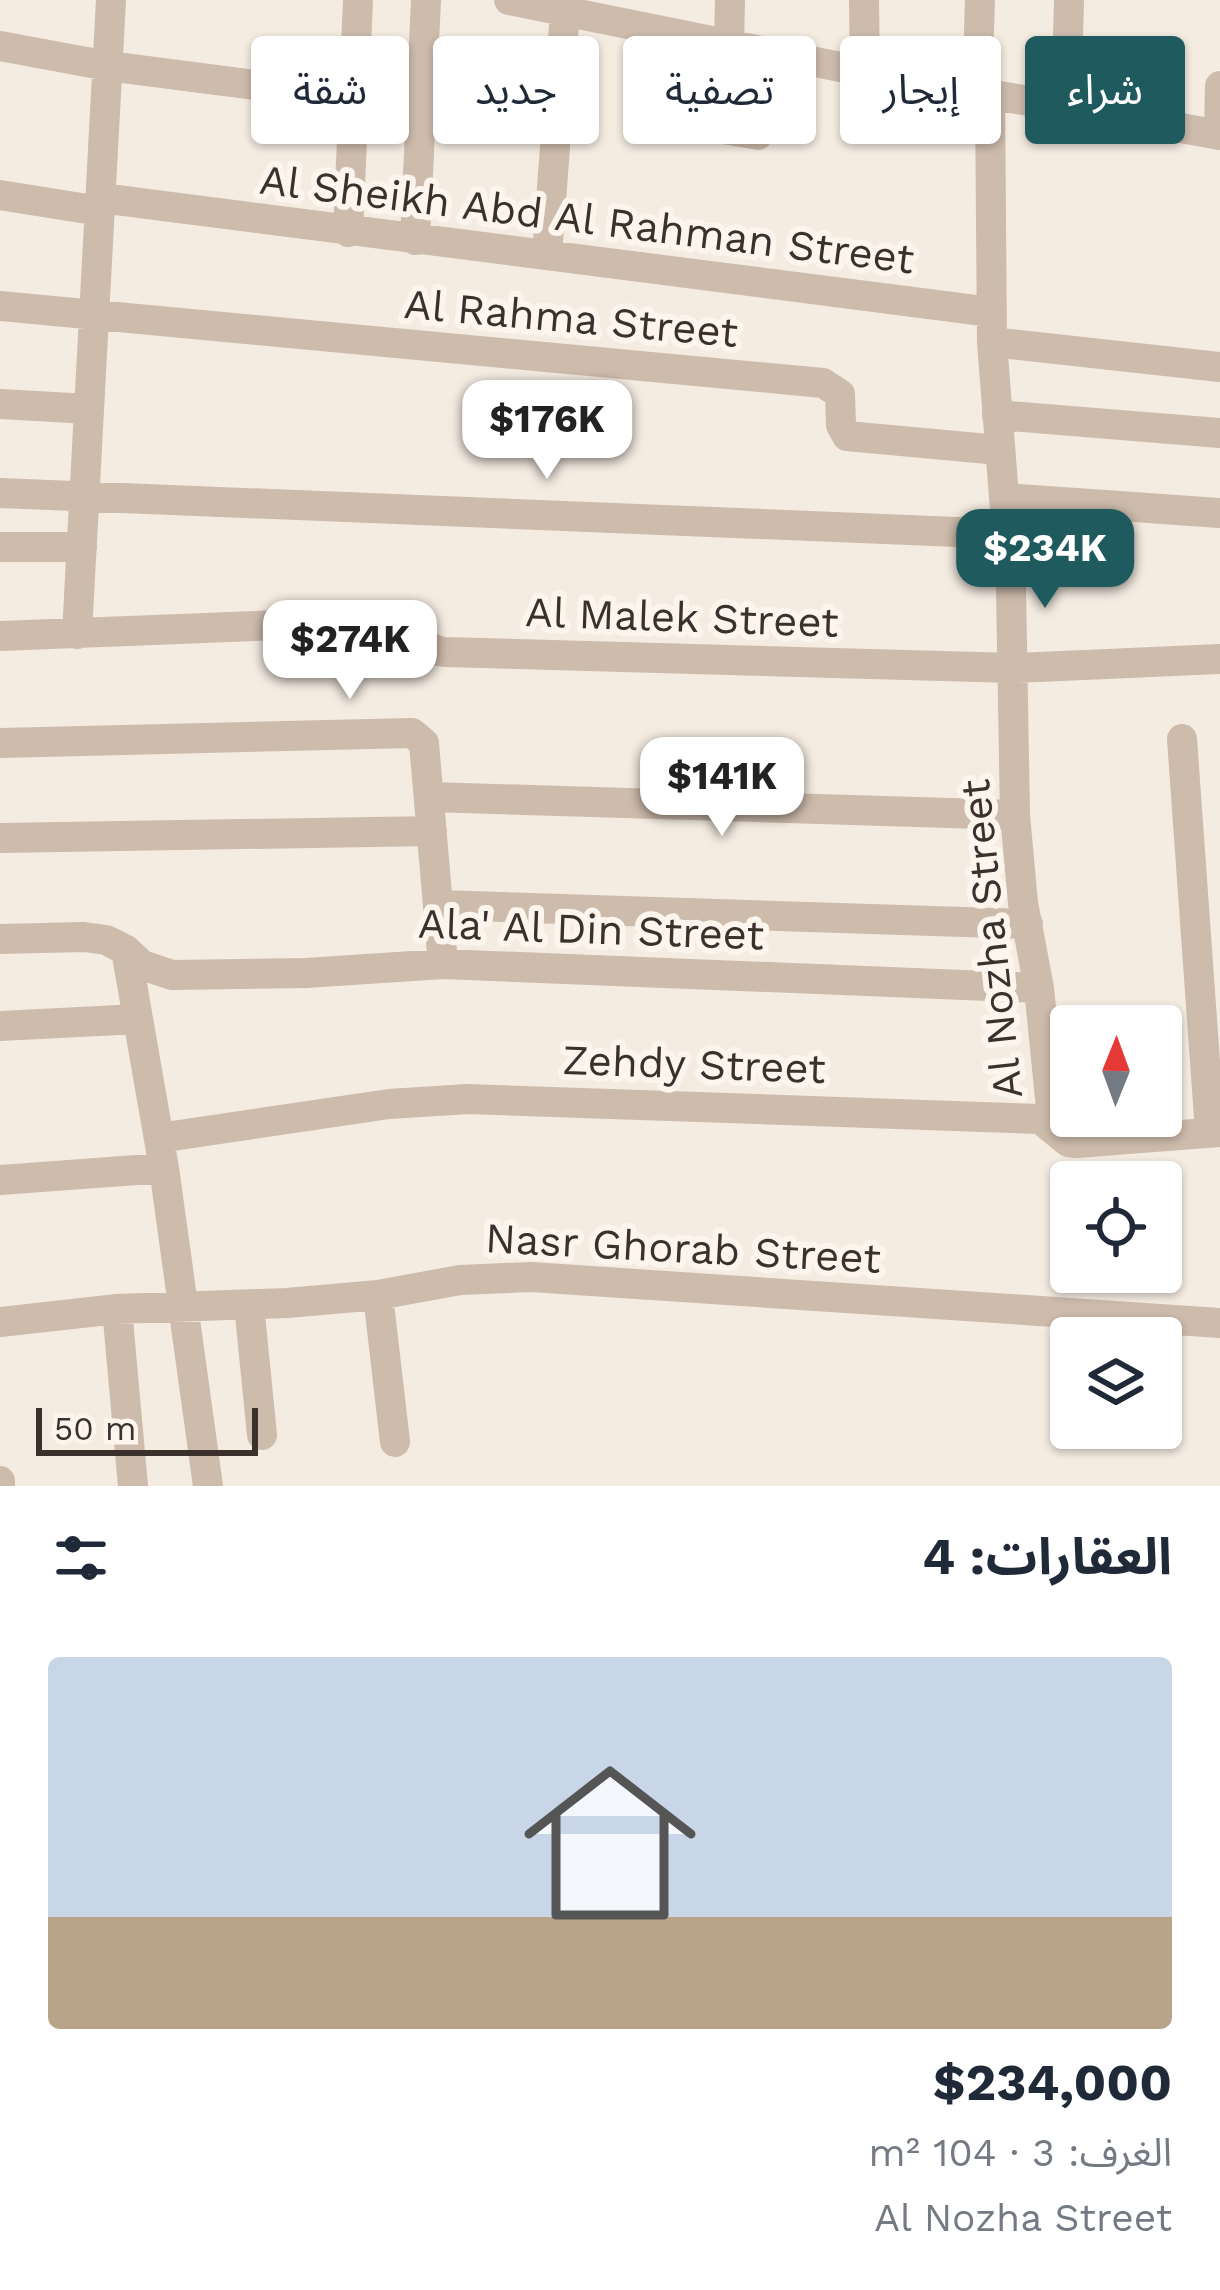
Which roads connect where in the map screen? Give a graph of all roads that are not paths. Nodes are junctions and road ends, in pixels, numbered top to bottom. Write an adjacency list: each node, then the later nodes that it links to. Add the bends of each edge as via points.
1 (111, 0): 17 (street)
2 (358, 0): 25 (street)
3 (426, 0): 26 (street)
4 (509, 0): 9 (street)
5 (730, 0): 12 (street)
6 (865, 0): 13 (street)
7 (980, 0): 14 (street, Al Nozha Street)
8 (1069, 0): 15 (street)
9 (580, 9): 10 (street); 27 (street)
10 (652, 20): 11 (street)
11 (701, 36)
12 (729, 36)
13 (865, 36)
14 (982, 36)
15 (1068, 36)
16 (0, 46): 17 (street)
17 (108, 66): 18 (street); 24 (street)
18 (251, 85)
19 (1220, 86): 21 (street)
20 (1185, 129): 21 (street)
21 (1220, 135)
22 (986, 144): 30 (street, Al Nozha Street)
23 (0, 195): 24 (street, Al Sheikh Abd Al Rahman Street)
24 (100, 204): 25 (street, Al Sheikh Abd Al Rahman Street); 29 (street)
25 (348, 232): 26 (street, Al Sheikh Abd Al Rahman Street)
26 (416, 240): 27 (street, Al Sheikh Abd Al Rahman Street)
27 (547, 255): 30 (street, Al Sheikh Abd Al Rahman Street)
28 (0, 306): 29 (street)
29 (94, 317): 33 (street); 36 (street, Al Rahma Street, via 823,383 840,394 847,436)
30 (992, 327): 31 (street, Al Sheikh Abd Al Rahman Street); 34 (street, Al Nozha Street)
31 (1220, 367)
32 (0, 404): 33 (street)
33 (89, 409): 38 (street)
34 (997, 415): 35 (street); 36 (street, Al Nozha Street)
35 (1220, 434)
36 (999, 450): 39 (street, Al Nozha Street)
37 (0, 493): 38 (street)
38 (84, 495): 41 (street); 43 (street)
39 (1004, 498): 40 (street); 41 (street, Al Nozha Street)
40 (1220, 513)
41 (1006, 534): 47 (street, Al Nozha Street)
42 (0, 547): 43 (street)
43 (82, 547): 44 (street)
44 (77, 634): 45 (street, Al Malek Street); 47 (street, Al Malek Street, via 384,621 416,631 436,651)
45 (0, 636)
46 (1220, 659): 47 (street, Al Malek Street)
47 (1014, 668): 51 (street, Al Nozha Street)
48 (1182, 739): 64 (street)
49 (0, 743): 50 (street, via 412,733 424,743)
50 (430, 797): 51 (street); 52 (street)
51 (1015, 815): 55 (street, Al Nozha Street)
52 (432, 831): 53 (street); 54 (street)
53 (0, 838)
54 (440, 905): 55 (street); 58 (street)
55 (1028, 924): 59 (street, Al Nozha Street)
56 (0, 939): 57 (street, Ala' Al Din Street, via 84,937)
57 (134, 957): 58 (street, Ala' Al Din Street, via 172,975); 60 (street)
58 (443, 964): 59 (street, Ala' Al Din Street)
59 (1040, 988): 62 (street, Al Nozha Street)
60 (138, 1019): 61 (street); 68 (street)
61 (0, 1026)
62 (1050, 1096)
63 (1050, 1126): 68 (street, Zehdy Street, via 1040,1119 468,1100 389,1104)
64 (1215, 1132): 65 (street, Zehdy Street)
65 (1182, 1135)
66 (1063, 1137): 67 (street, Zehdy Street, via 1077,1144)
67 (1158, 1137)
68 (162, 1153): 69 (street, Zehdy Street); 72 (street)
69 (0, 1180)
70 (378, 1295): 71 (street, Nasr Ghorab Street); 75 (street, Nasr Ghorab Street, via 531,1276); 77 (street)
71 (249, 1305): 72 (street, Nasr Ghorab Street); 76 (street)
72 (184, 1308): 73 (street, Nasr Ghorab Street); 79 (street)
73 (117, 1309): 74 (street, Nasr Ghorab Street); 78 (street)
74 (0, 1322)
75 (1220, 1323)
76 (262, 1435)
77 (394, 1442)
78 (133, 1486)
79 (208, 1486)

